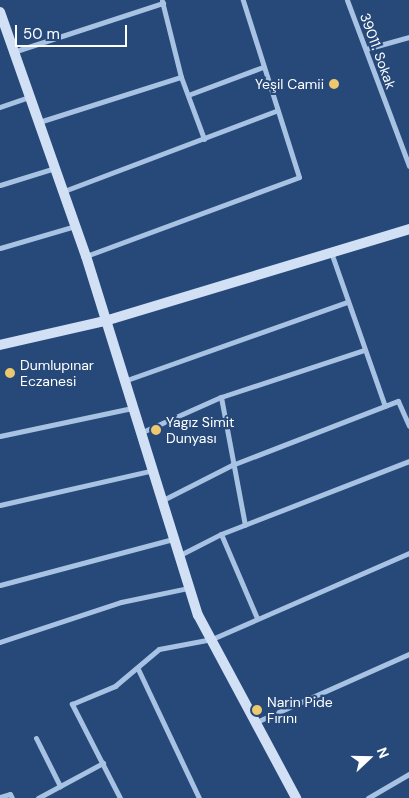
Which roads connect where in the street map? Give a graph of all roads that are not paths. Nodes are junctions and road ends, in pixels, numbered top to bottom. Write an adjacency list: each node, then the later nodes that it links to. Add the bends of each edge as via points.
1 (243, 0): 8 (street)
2 (347, 0): 6 (street, 39011. Sokak)
3 (162, 2): 7 (street); 9 (street)
4 (0, 12): 7 (main road)
5 (409, 37): 6 (street)
6 (366, 49): 16 (street, 39011. Sokak)
7 (12, 52): 11 (main road)
8 (263, 67): 10 (street); 13 (street)
9 (181, 77): 10 (street); 14 (street)
10 (188, 95): 15 (street)
11 (29, 98): 12 (street); 14 (main road)
12 (0, 108)
13 (276, 111): 15 (street); 24 (street, via 298,177)
14 (38, 122): 17 (main road)
15 (204, 139): 19 (street)
16 (409, 166)
17 (55, 168): 18 (street); 19 (main road)
18 (0, 185)
19 (63, 192): 20 (main road)
20 (75, 226): 22 (street); 24 (main road)
21 (409, 228): 23 (main road)
22 (0, 248)
23 (332, 255): 25 (street); 26 (main road)
24 (86, 256): 26 (main road)
25 (346, 302): 28 (street); 29 (street)
26 (105, 321): 27 (main road); 29 (main road)
27 (0, 345)
28 (364, 350): 30 (street); 31 (street)
29 (124, 381): 32 (main road)
30 (221, 398): 34 (street); 37 (street)
31 (385, 406): 33 (street, via 398,401); 37 (street)
32 (132, 408): 34 (main road); 35 (street)
33 (409, 426)
34 (139, 433): 38 (main road)
35 (0, 436)
36 (409, 461): 41 (street)
37 (232, 465): 39 (street); 41 (street)
38 (150, 471): 39 (main road); 40 (street)
39 (160, 501): 43 (main road)
40 (0, 505)
41 (245, 525): 42 (street)
42 (221, 534): 45 (street); 48 (street)
43 (173, 539): 45 (main road); 46 (street)
44 (409, 554): 48 (street)
45 (178, 556): 47 (main road)
46 (0, 585)
47 (188, 588): 49 (main road); 50 (street, via 122,602)
48 (257, 618): 49 (street)
49 (212, 638): 52 (street, via 159,649); 53 (main road)
50 (0, 642)
51 (409, 654): 53 (street)
52 (138, 669): 55 (street, via 115,686 72,704); 62 (street)
53 (254, 723): 63 (main road)
54 (36, 738): 57 (street)
55 (103, 764): 57 (street); 61 (street)
56 (409, 774): 64 (street)
57 (60, 786): 60 (street)
58 (0, 797): 59 (street, via 10,794)
59 (12, 798)
60 (38, 798)
61 (120, 798)
62 (199, 798)
63 (296, 798)
64 (368, 798)

